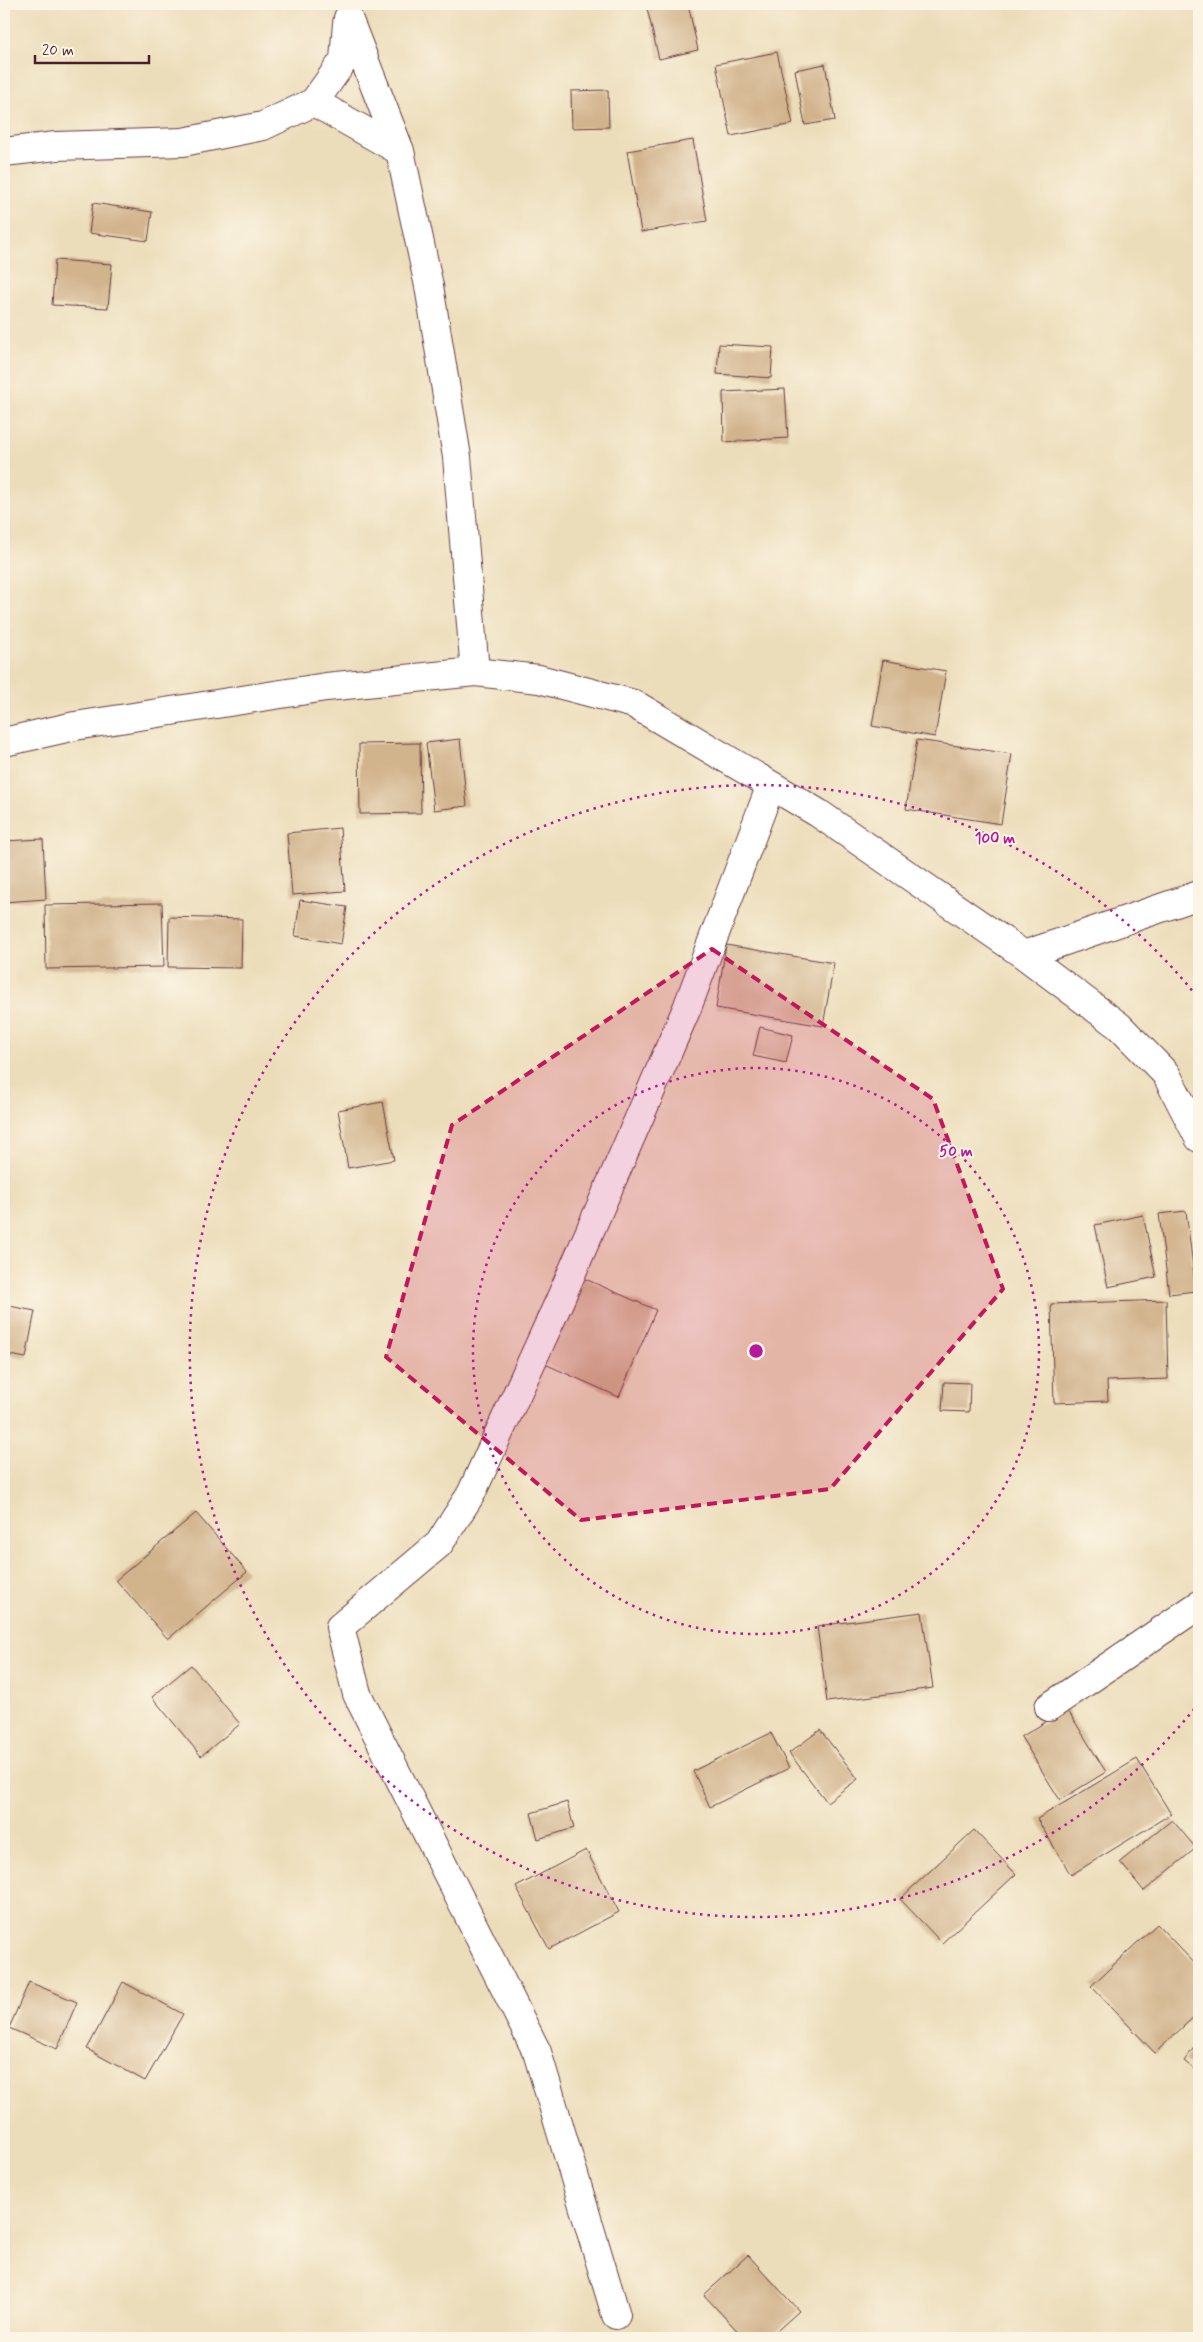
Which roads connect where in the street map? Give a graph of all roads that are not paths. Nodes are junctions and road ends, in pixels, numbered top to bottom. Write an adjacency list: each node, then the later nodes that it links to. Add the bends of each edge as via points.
1 (350, 11): 2 (street, via 344,60); 3 (street)
2 (314, 102): 3 (street); 4 (street, via 263,126 184,142 56,146)
3 (400, 151): 5 (street, via 429,286 457,457)
4 (4, 152)
5 (475, 672): 6 (street, via 326,687 75,726); 7 (street, via 539,679 634,704)
6 (4, 742)
7 (771, 785): 9 (street, via 818,813); 13 (street, via 686,1008 559,1302 471,1494 439,1544 340,1627 357,1694 536,2052)
8 (1199, 896): 9 (street)
9 (1024, 955): 10 (street, via 1119,1026 1166,1074)
10 (1199, 1138)
11 (1199, 1605): 12 (street)
12 (1049, 1706)
13 (616, 2315)

